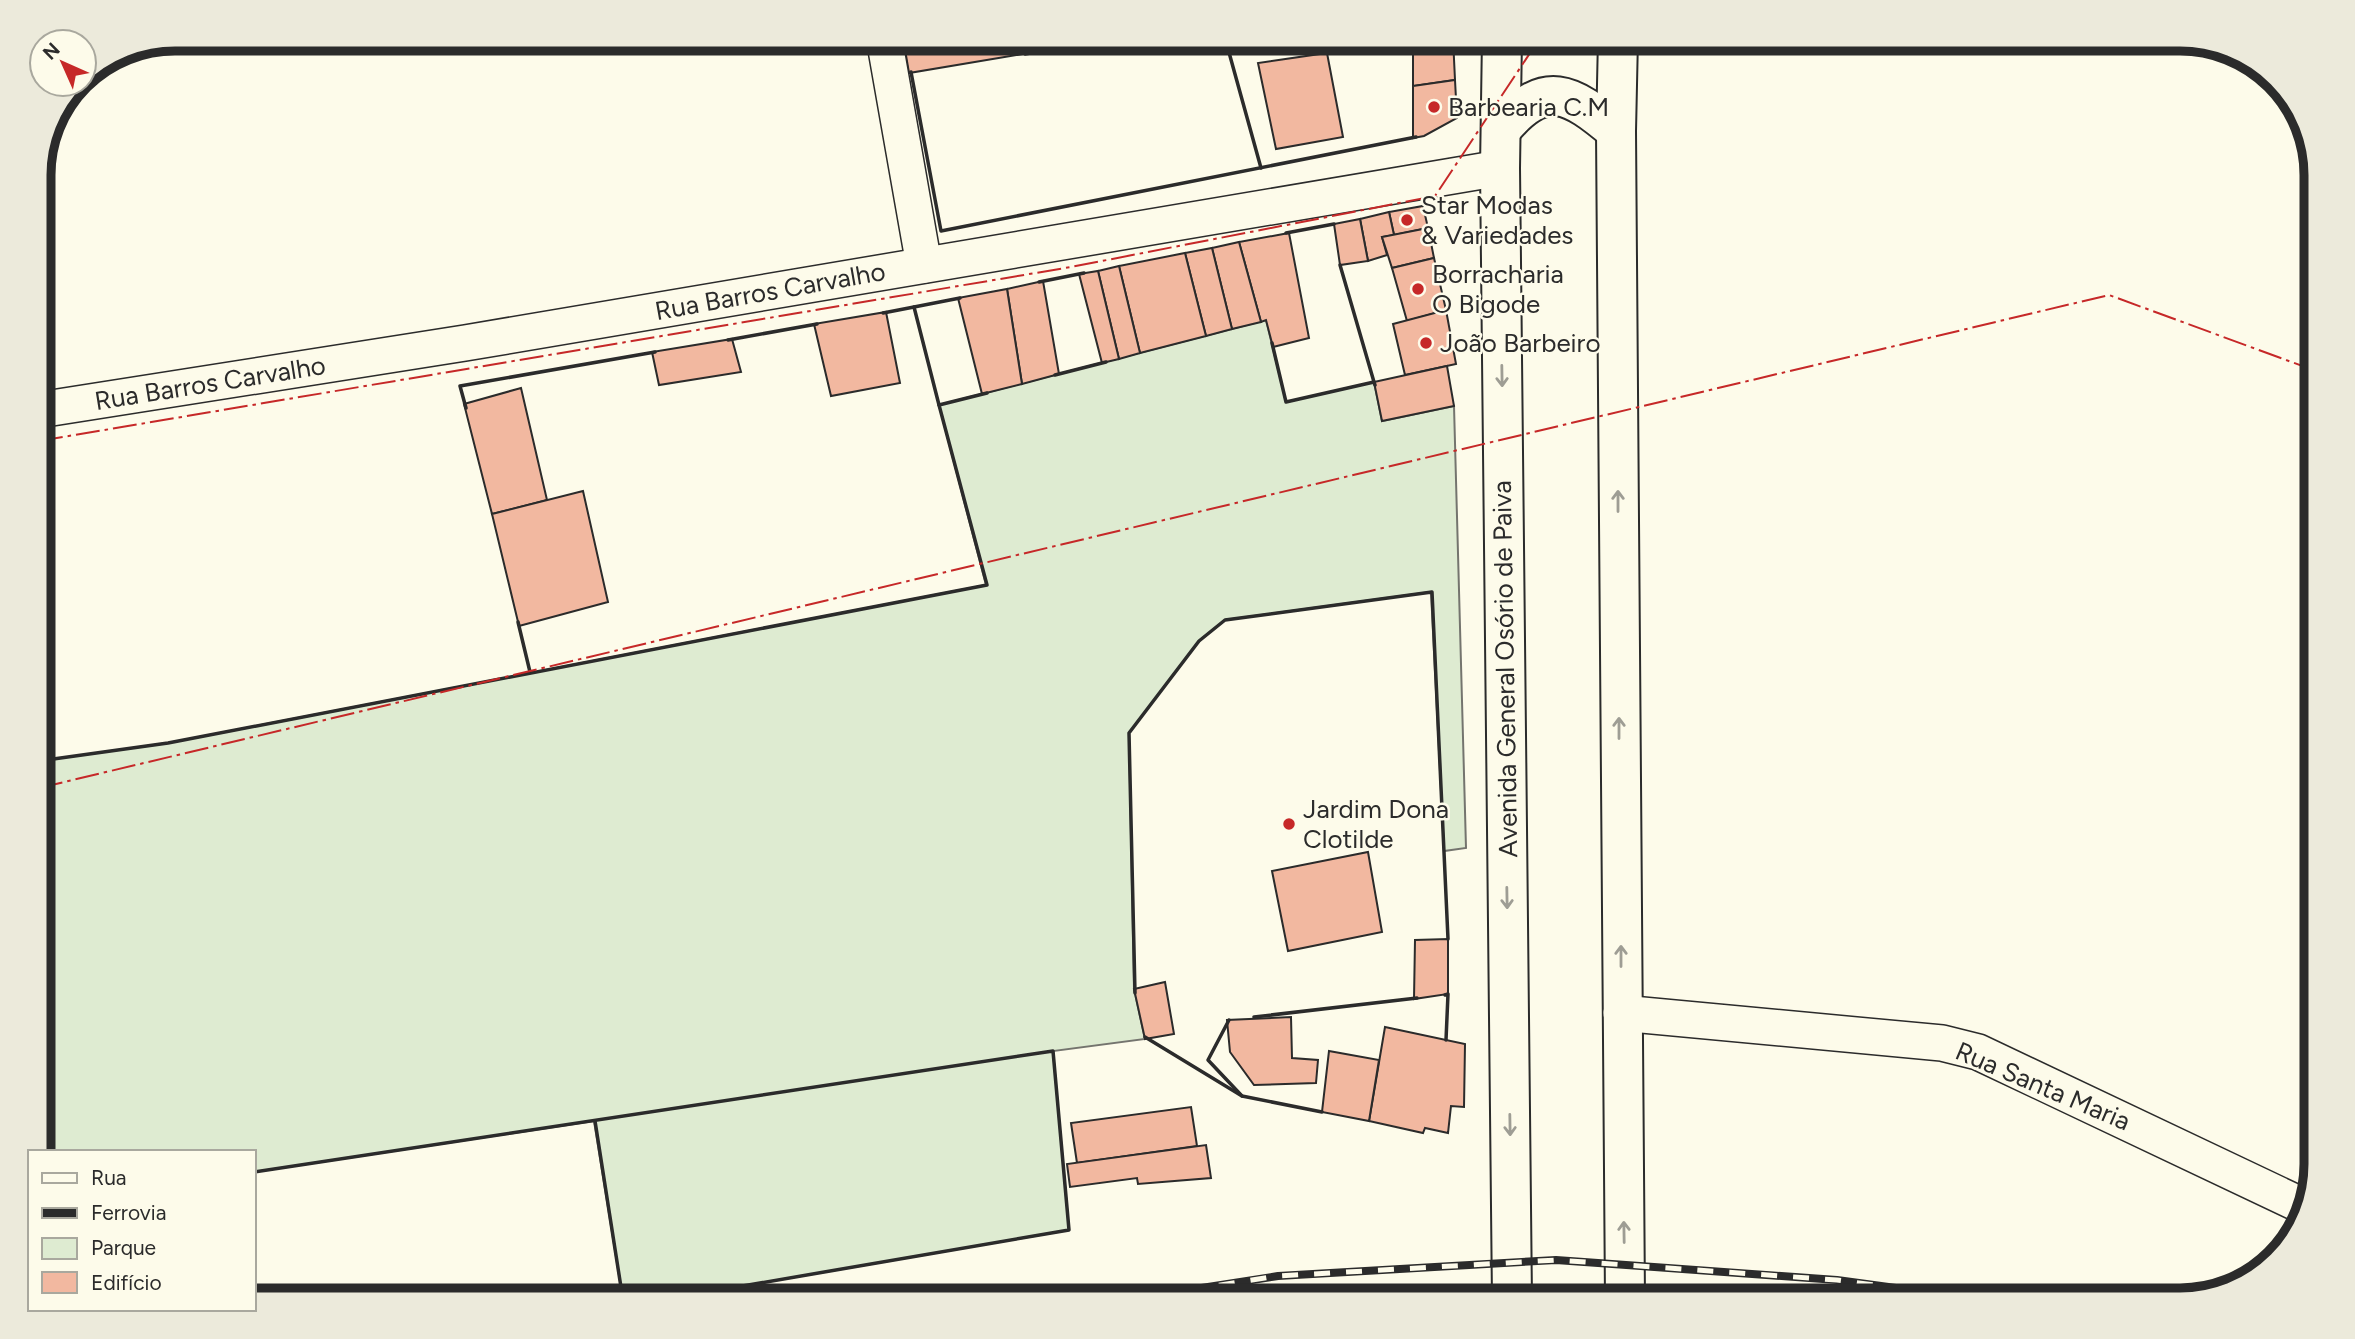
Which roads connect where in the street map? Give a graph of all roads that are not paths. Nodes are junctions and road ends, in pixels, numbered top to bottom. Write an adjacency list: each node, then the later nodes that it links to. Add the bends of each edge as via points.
1 (886, 51): 7 (street)
2 (1502, 51): 4 (main road, Avenida General Osório de Paiva)
3 (1618, 51): 5 (main road)
4 (1501, 130): 5 (main road, via 1517,110 1561,96 1574,99); 6 (main road, Avenida General Osório de Paiva)
5 (1616, 131): 9 (main road, one-way to 5)
6 (1500, 168): 7 (street, Rua Barros Carvalho); 11 (main road, Avenida General Osório de Paiva, one-way to 11)
7 (924, 265): 8 (street, Rua Barros Carvalho)
8 (51, 408)
9 (1621, 1013): 10 (street, Rua Santa Maria, via 1942,1043 1978,1052); 12 (main road, one-way to 9)
10 (2300, 1195)
11 (1512, 1288)
12 (1625, 1288)

